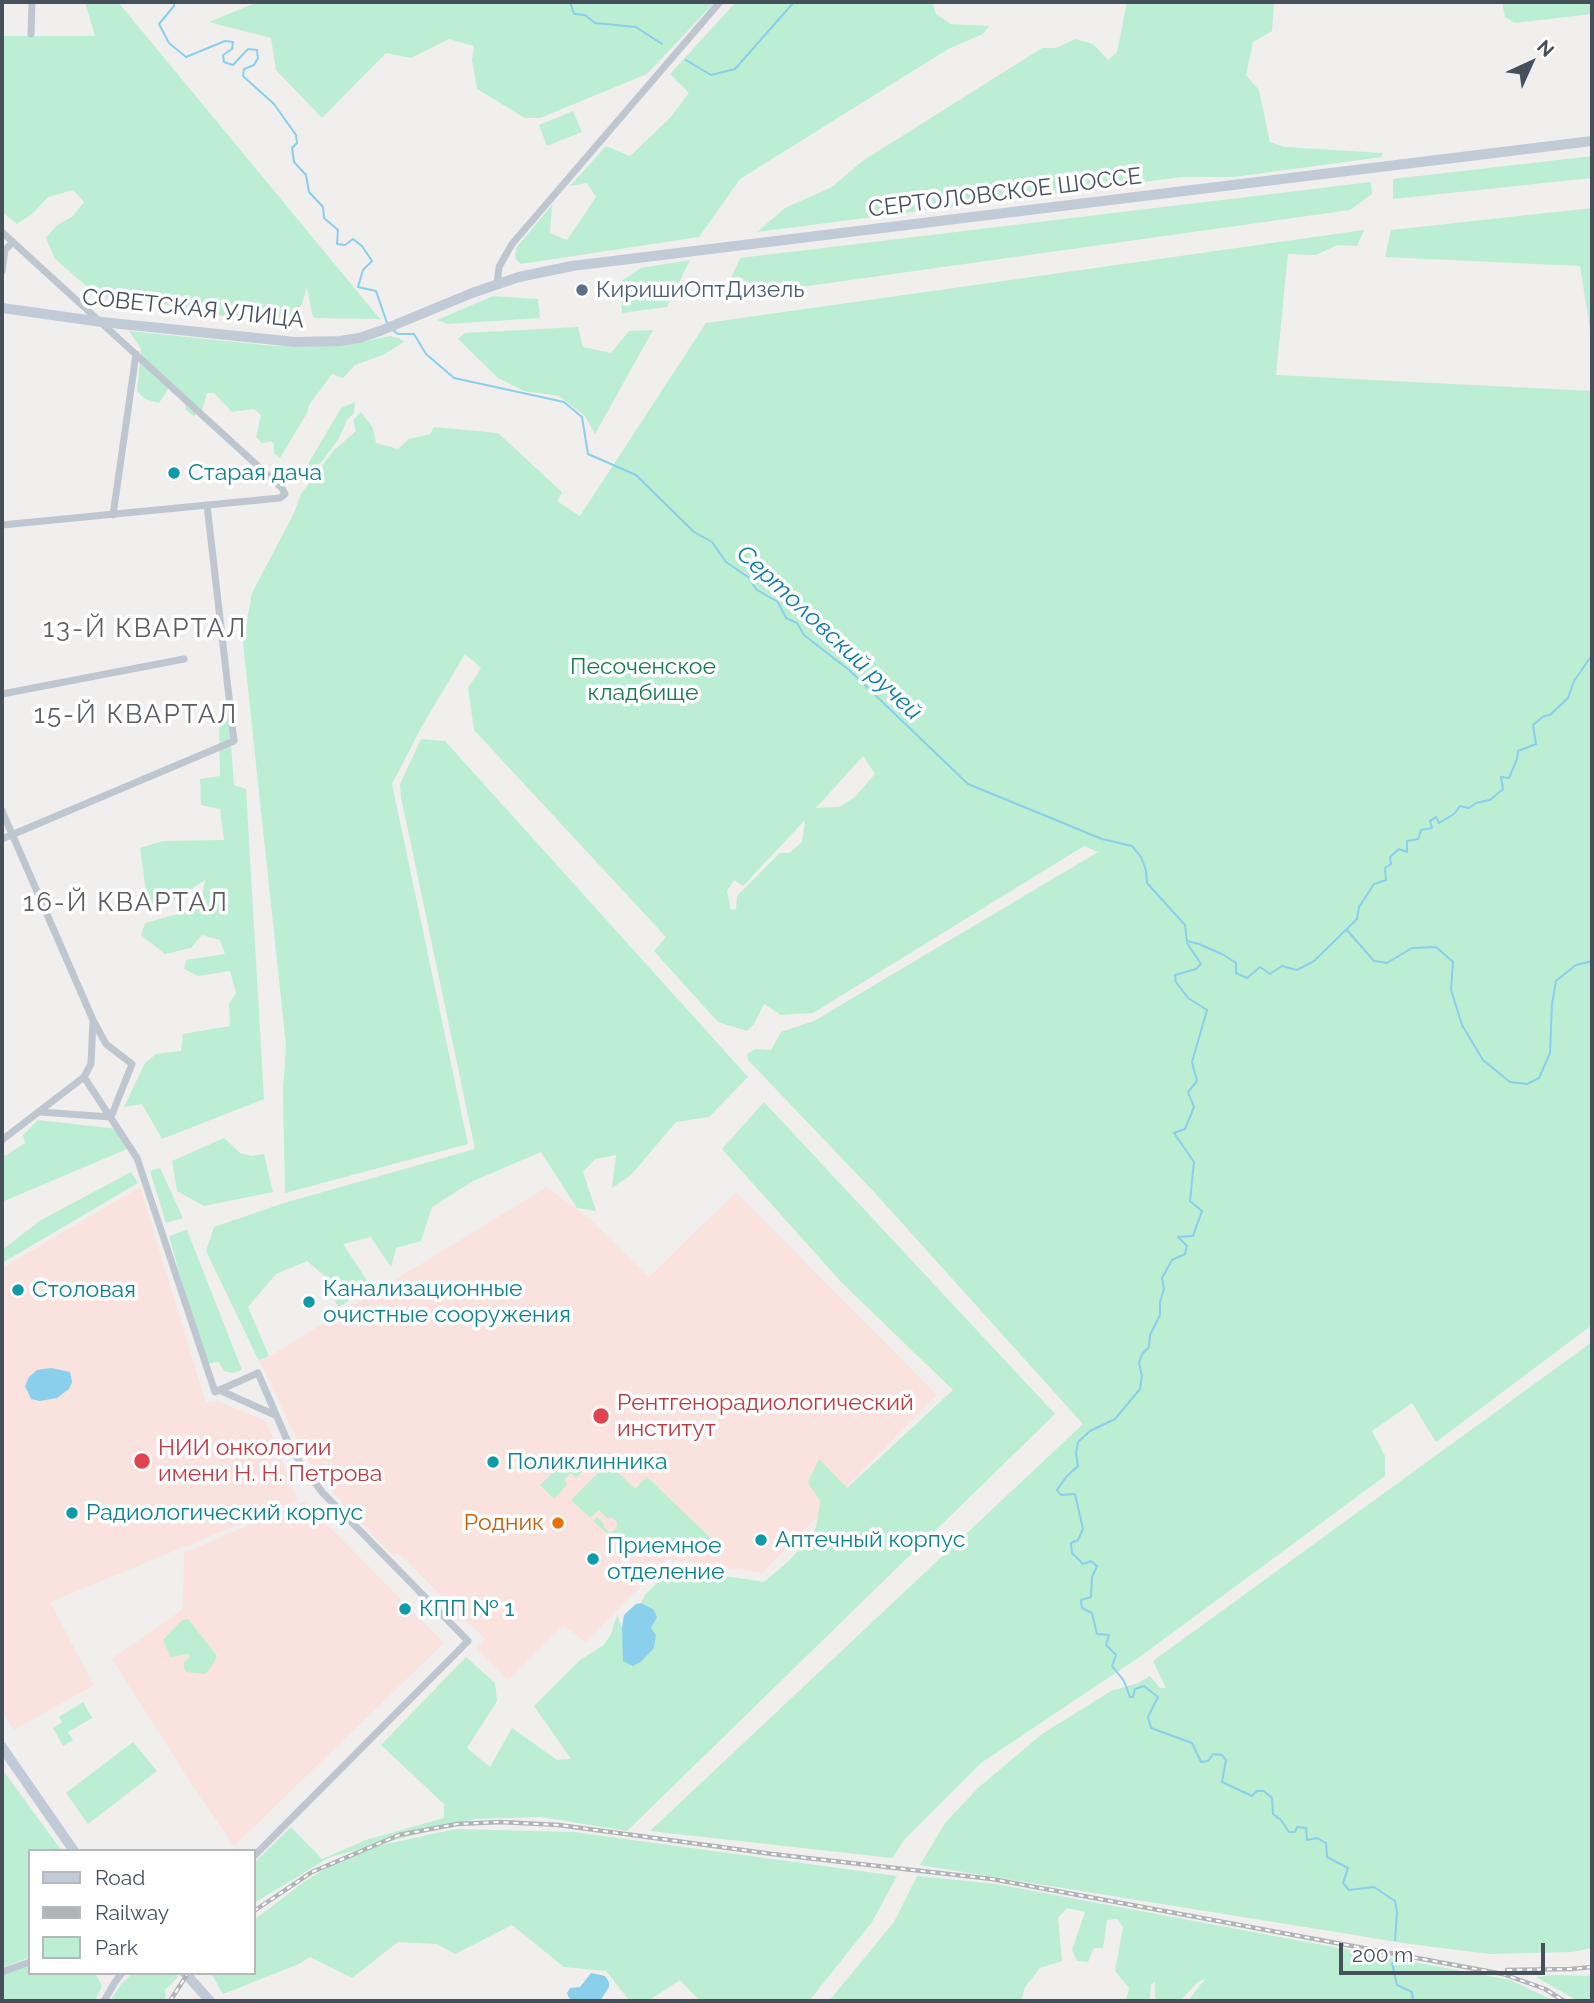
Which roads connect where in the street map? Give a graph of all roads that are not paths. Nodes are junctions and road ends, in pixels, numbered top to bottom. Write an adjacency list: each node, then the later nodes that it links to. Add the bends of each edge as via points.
1 (32, 2): 3 (street)
2 (720, 2): 8 (street, via 512,244 499,267)
3 (31, 34)
4 (1592, 141): 8 (main road, СЕРТОЛОВСКОЕ ШОССЕ, via 582,264)
5 (2, 232): 6 (street)
6 (13, 242): 7 (street, via 5,250); 11 (street)
7 (2, 271)
8 (497, 284): 10 (main road, СЕРТОЛОВСКОЕ ШОССЕ)
9 (2, 307): 11 (main road, СОВЕТСКАЯ УЛИЦА)
10 (408, 320): 11 (main road, СОВЕТСКАЯ УЛИЦА, via 359,338 295,342)
11 (102, 322): 12 (street)
12 (136, 354): 13 (street, via 285,494); 14 (street)
13 (207, 505): 14 (street); 19 (street, via 234,741)
14 (113, 515): 15 (street)
15 (2, 525)
16 (184, 659): 17 (street)
17 (2, 694)
18 (2, 811): 19 (street)
19 (11, 834): 20 (street); 21 (street)
20 (2, 839)
21 (93, 1020): 22 (street, via 91,1064); 24 (street, via 106,1044 132,1064)
22 (84, 1077): 23 (street); 24 (street)
23 (40, 1112): 24 (street); 25 (street)
24 (111, 1117): 26 (street, via 137,1158 215,1392)
25 (2, 1140)
26 (219, 1390): 27 (street); 27 (street, via 258,1373)
27 (276, 1416): 30 (street, via 302,1466 322,1492 468,1641)
28 (2, 1747): 29 (main road)
29 (73, 1849)
30 (256, 1854)
31 (28, 1963): 32 (street)
32 (2, 1972)
33 (120, 1975): 35 (street)
34 (187, 1975): 36 (main road)
35 (104, 2001)
36 (210, 2001)

